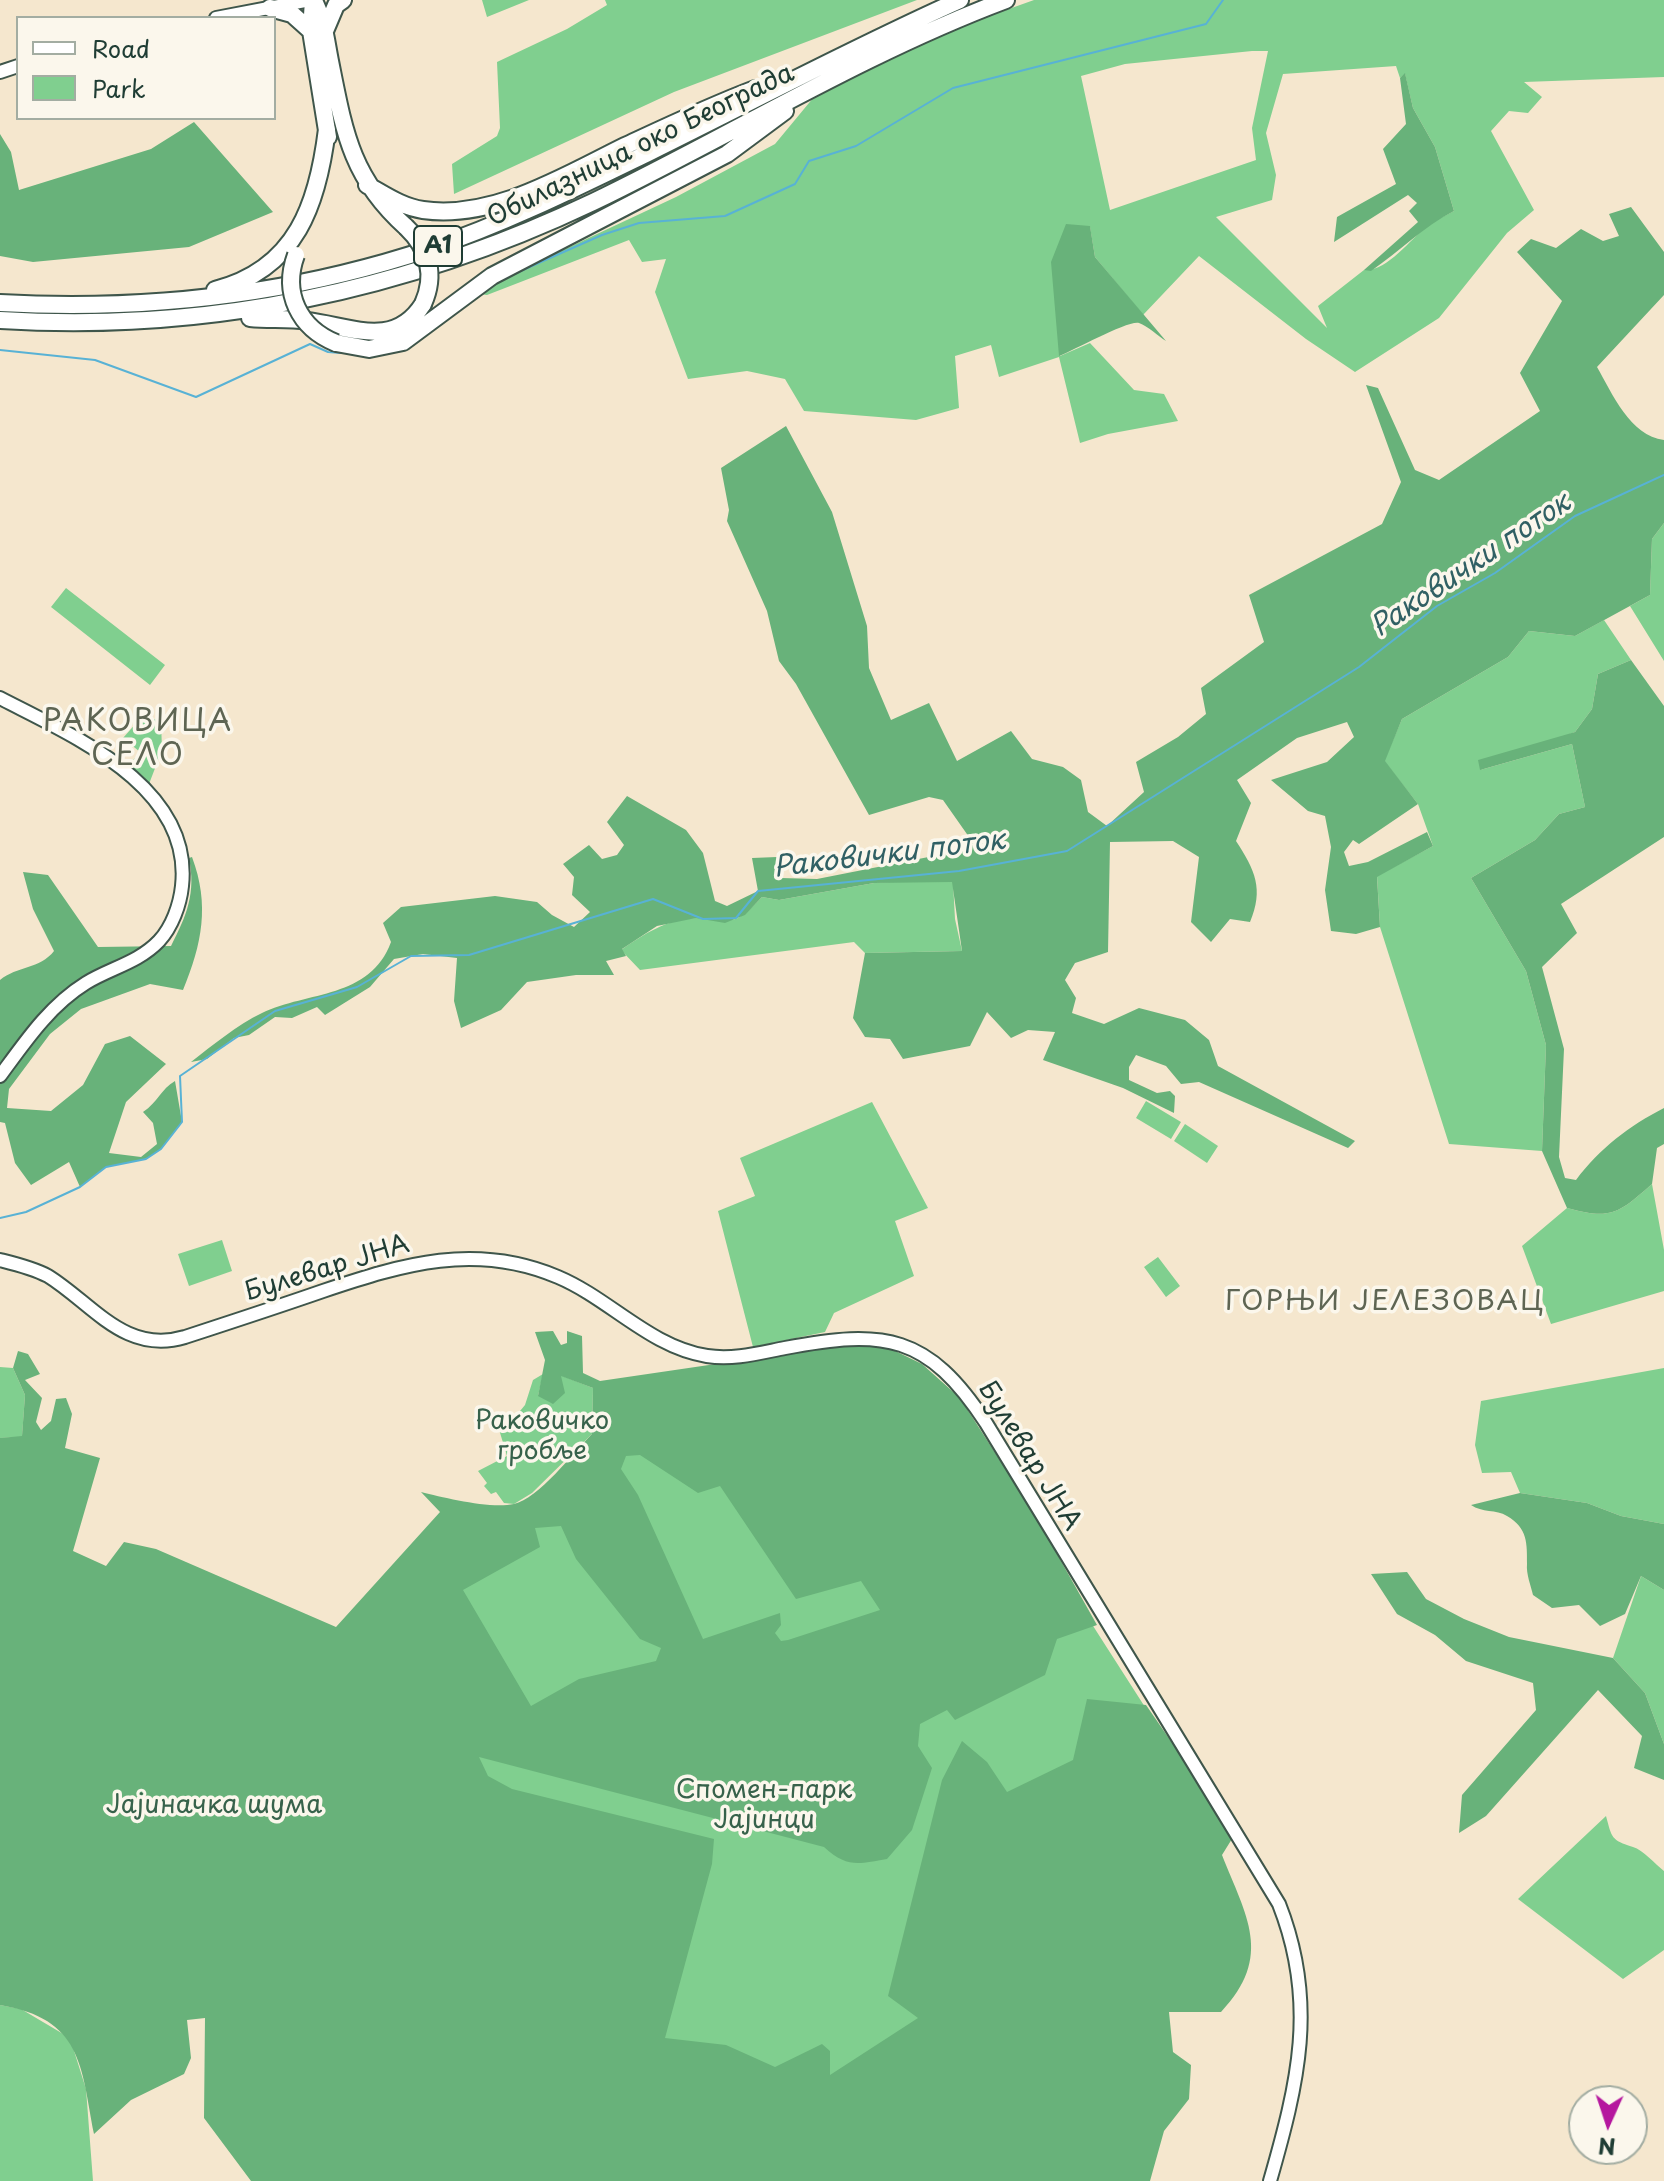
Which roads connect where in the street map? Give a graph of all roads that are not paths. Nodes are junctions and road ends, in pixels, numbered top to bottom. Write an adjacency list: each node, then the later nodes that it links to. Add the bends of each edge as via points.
1 (312, 0): 5 (main road); 7 (highway)
2 (343, 0): 7 (highway)
3 (960, 0): 8 (highway, Обилазница око Београда / A1)
4 (1006, 0): 9 (highway, Обилазница око Београда / A1)
5 (270, 8): 6 (main road); 7 (highway, via 292,14)
6 (227, 16)
7 (318, 31): 10 (highway); 11 (highway, via 350,151)
8 (816, 69): 11 (highway, via 702,109 545,185 482,205 425,210 394,201); 13 (highway, Обилазница око Београда / A1, via 579,187 429,249 295,284)
9 (804, 94): 10 (highway, bridge, via 727,154 519,260 403,342 381,348 347,346 314,331 297,309 290,284 296,255 329,183); 14 (highway, Обилазница око Београда / A1, via 594,202 494,245 356,289)
10 (327, 129): 13 (highway, via 312,205 277,256 230,285)
11 (367, 185): 14 (highway, bridge, via 421,244 428,260 429,285 410,321 378,333)
12 (0, 303): 13 (highway, Обилазница око Београда / A1)
13 (143, 305)
14 (229, 314): 15 (highway, Обилазница око Београда / A1, via 110,322)
15 (0, 320)
16 (0, 698): 17 (main road, via 74,736 148,792 174,830 183,873 173,920 159,942 65,998)
17 (0, 1076)
18 (0, 1260): 19 (main road, Булевар ЈНА, via 48,1277 116,1329 153,1341 185,1337 397,1267 477,1257 520,1263 563,1279 669,1344 694,1353 745,1356 833,1338 868,1338 902,1344 937,1364 958,1383 986,1423 1279,1904 1296,1955 1302,2010 1292,2098)
19 (1270, 2181)

